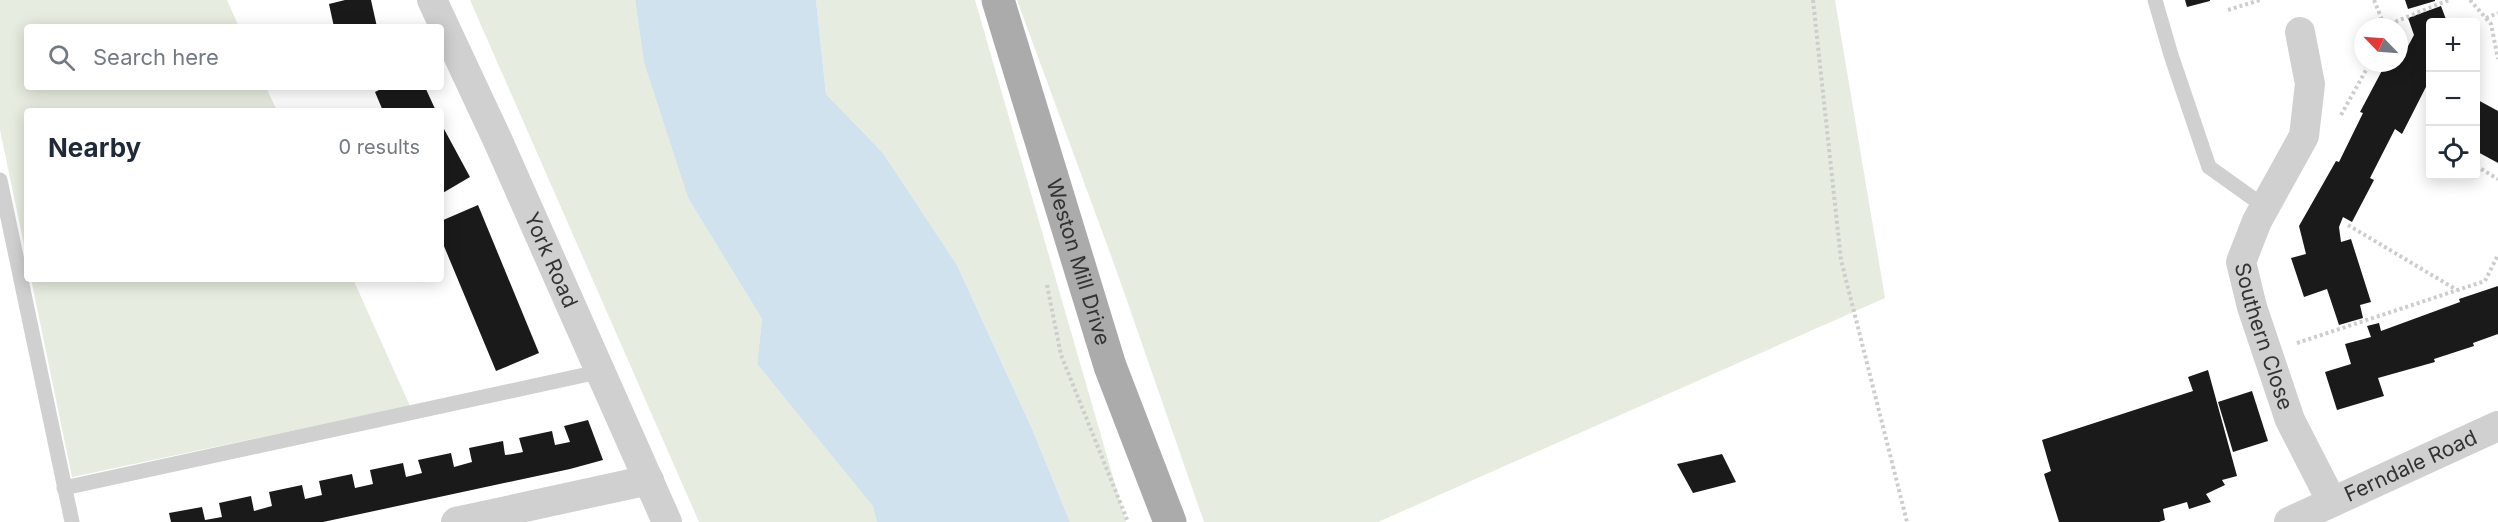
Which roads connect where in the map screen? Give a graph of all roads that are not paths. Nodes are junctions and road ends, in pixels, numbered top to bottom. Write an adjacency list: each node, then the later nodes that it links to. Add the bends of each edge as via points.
1 (432, 0): 4 (street, York Road)
2 (998, 0): 17 (main road, Weston Mill Drive, via 1110,366)
3 (2155, 0): 8 (lane, via 2209,167)
4 (443, 24)
5 (444, 26): 9 (street, York Road)
6 (2300, 32): 8 (street, Southern Close, via 2310,84 2304,136)
7 (0, 180): 12 (lane)
8 (2265, 207): 13 (street, Southern Close, via 2241,262 2290,420)
9 (598, 372): 11 (street, York Road); 12 (lane)
10 (2498, 426): 13 (street, Ferndale Road)
11 (649, 480): 15 (street); 16 (street, York Road)
12 (64, 488): 14 (lane)
13 (2309, 515)
14 (72, 522)
15 (456, 522)
16 (667, 522)
17 (1170, 522)

